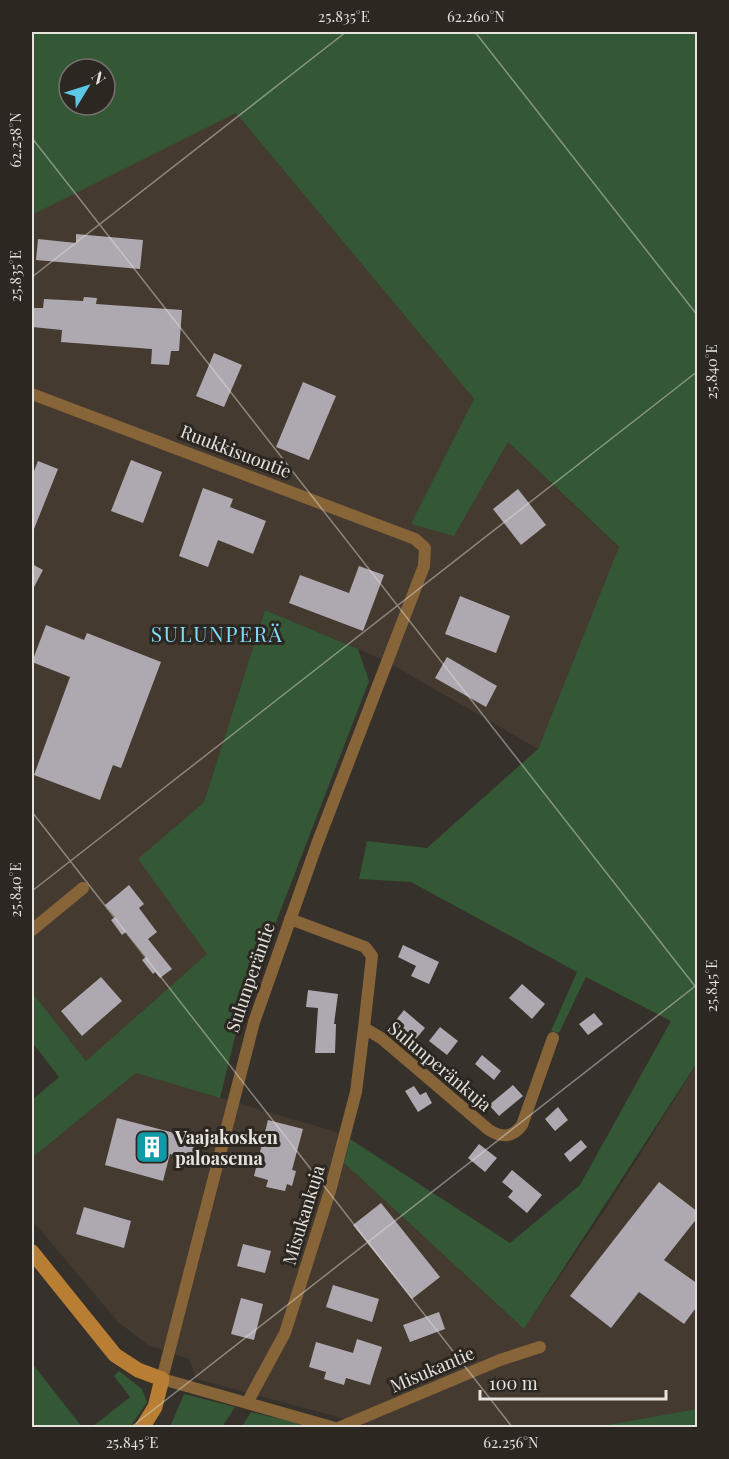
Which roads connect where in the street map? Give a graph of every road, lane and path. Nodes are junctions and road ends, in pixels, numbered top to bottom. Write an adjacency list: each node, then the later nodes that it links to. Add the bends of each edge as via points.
1 (32, 394): 2 (street, Ruukkisuontie, via 415,539)
2 (425, 548): 4 (street, Sulunperäntie, via 424,566)
3 (83, 888): 5 (street)
4 (290, 919): 6 (street, Sulunperänkuja, via 365,947 372,956); 10 (street, Sulunperäntie, via 254,1022)
5 (32, 930)
6 (364, 1028): 7 (street, Sulunperänkuja, via 499,1136 510,1135 522,1125); 11 (street, Misukankuja, via 356,1092 313,1246 285,1333)
7 (553, 1038)
8 (32, 1252): 10 (street, via 115,1355)
9 (540, 1347): 13 (street, Misukantie)
10 (162, 1379): 11 (street, Misukantie); 12 (street, Sulunperäntie, via 155,1407)
11 (247, 1403): 13 (street, Misukantie)
12 (142, 1428)
13 (337, 1428)

